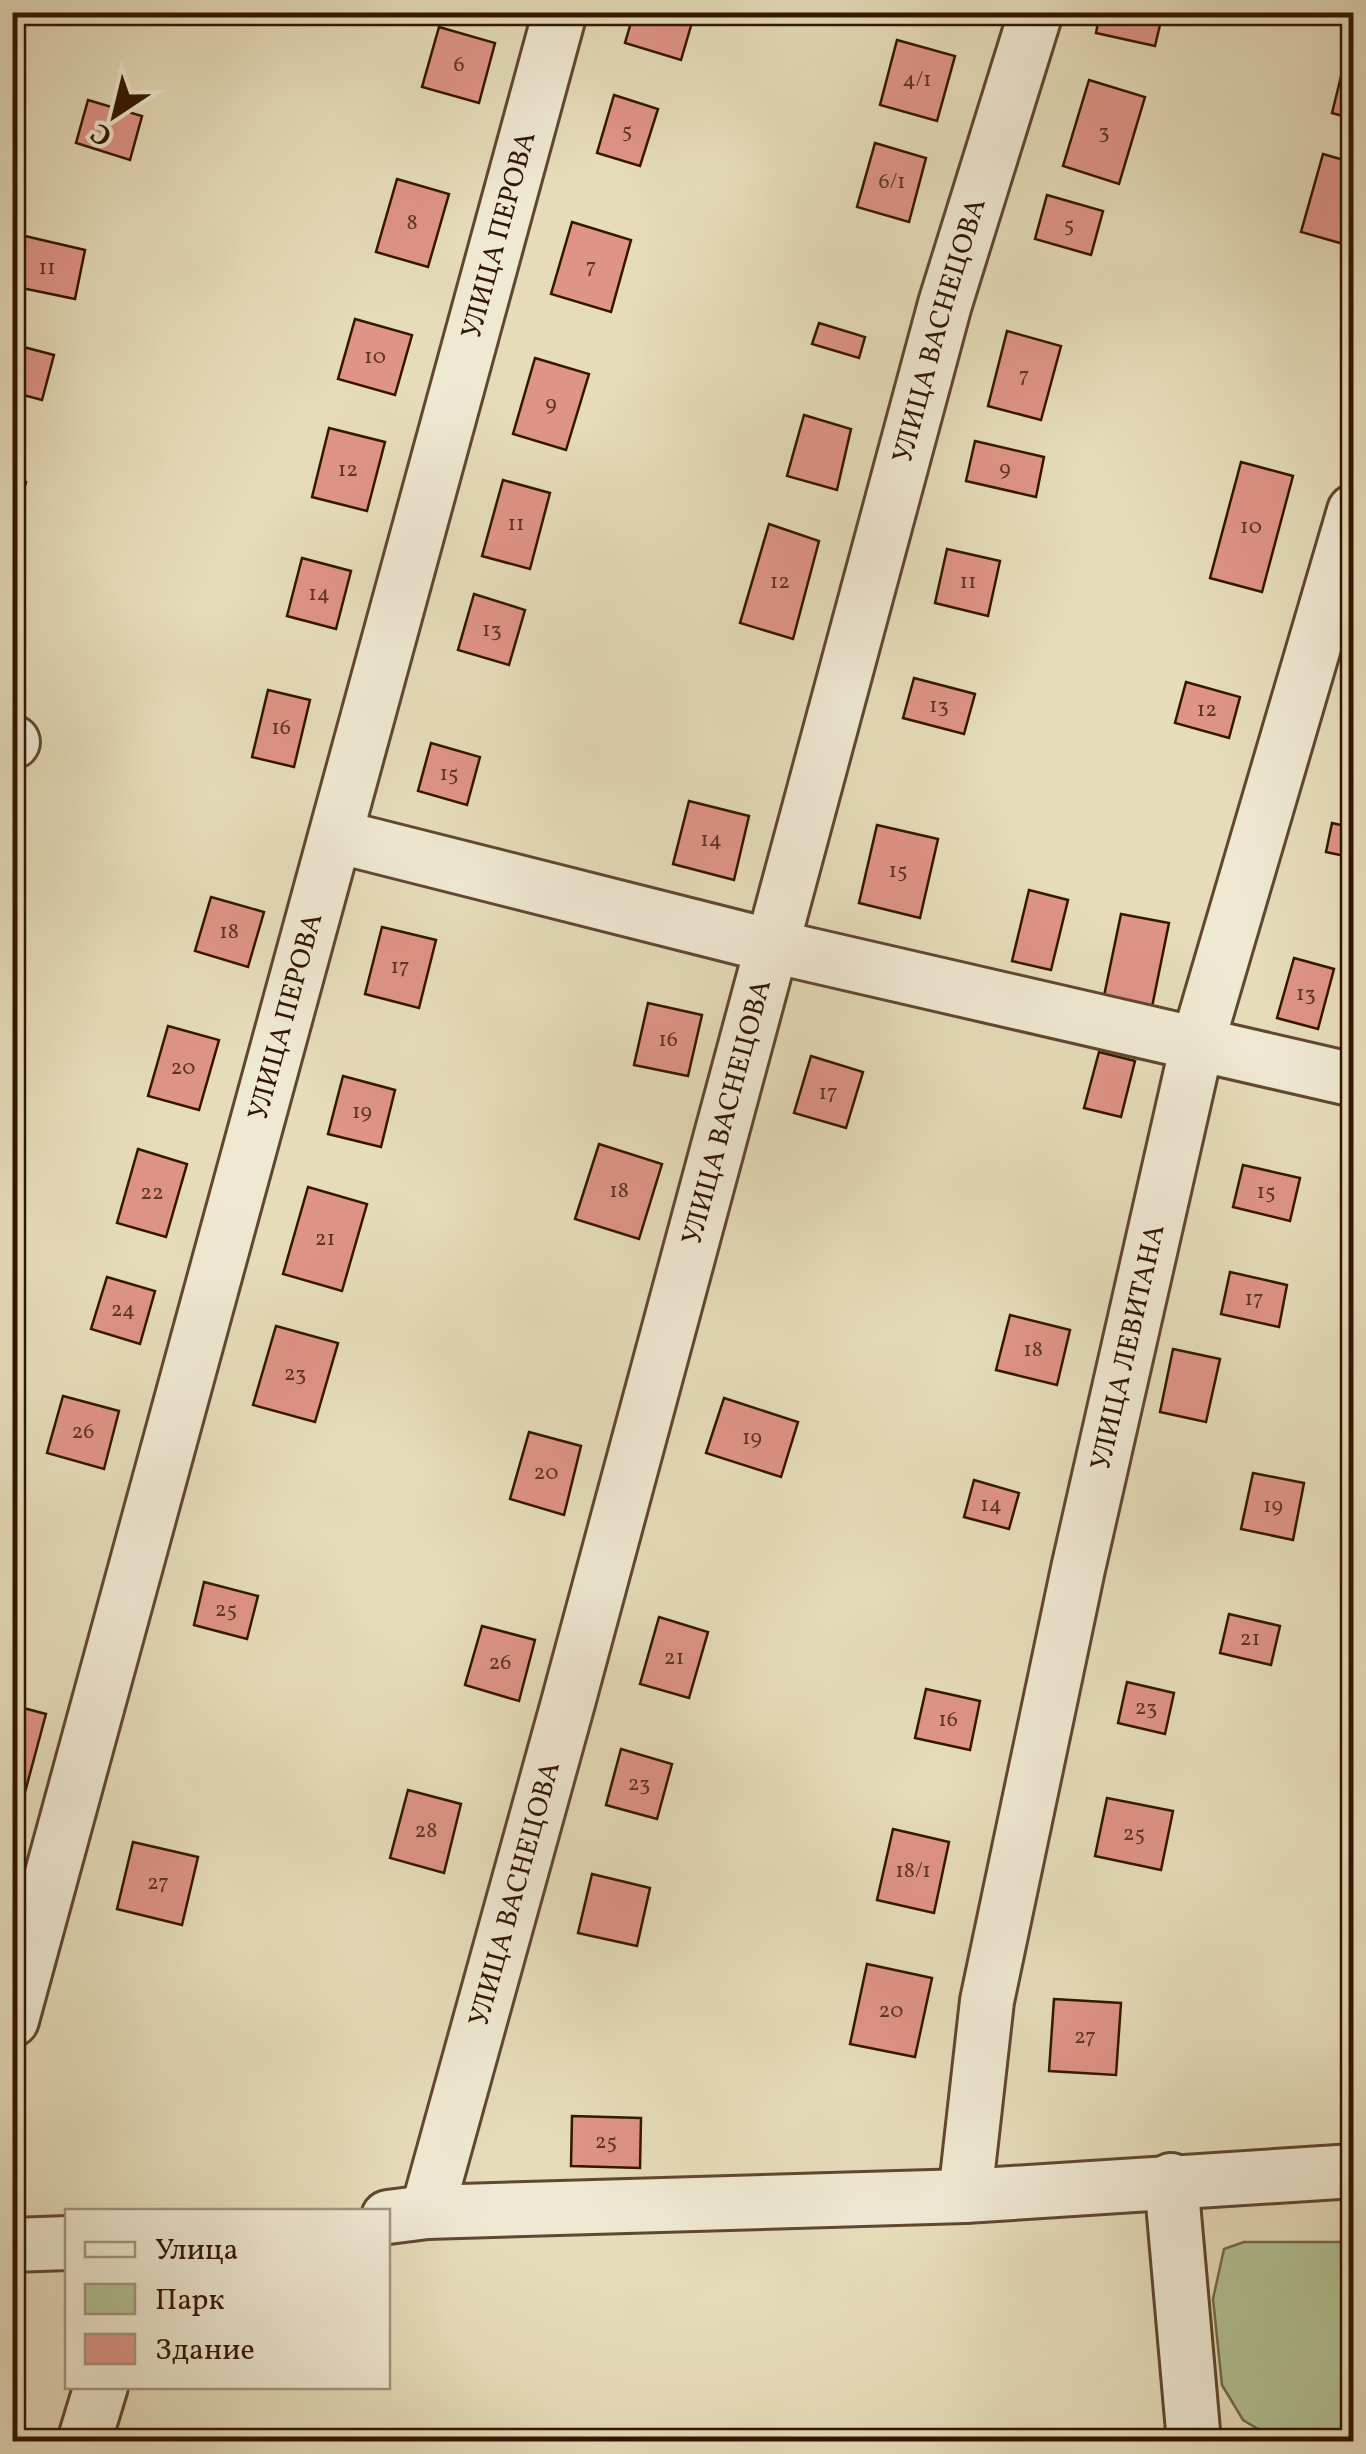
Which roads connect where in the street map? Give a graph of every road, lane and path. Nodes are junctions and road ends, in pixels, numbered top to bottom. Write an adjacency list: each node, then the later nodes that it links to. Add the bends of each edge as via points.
1 (560, 12): 4 (street, УЛИЦА ПЕРОВА)
2 (1036, 12): 5 (street, УЛИЦА ВАСНЕЦОВА, via 945,304)
3 (1354, 511): 6 (street, УЛИЦА ЛЕВИТАНА)
4 (336, 836): 5 (street); 8 (street, УЛИЦА ПЕРОВА)
5 (772, 946): 6 (street); 12 (street, УЛИЦА ВАСНЕЦОВА, via 574,1684)
6 (1198, 1045): 7 (street); 11 (street, УЛИЦА ЛЕВИТАНА, via 987,2002)
7 (1354, 1080)
8 (12, 2020)
9 (1354, 2171): 10 (street)
10 (1171, 2180): 11 (street); 17 (street)
11 (965, 2196): 12 (street)
12 (407, 2214)
13 (65, 2244): 14 (street)
14 (12, 2245)
15 (100, 2389): 16 (street)
16 (84, 2442)
17 (1194, 2442)

